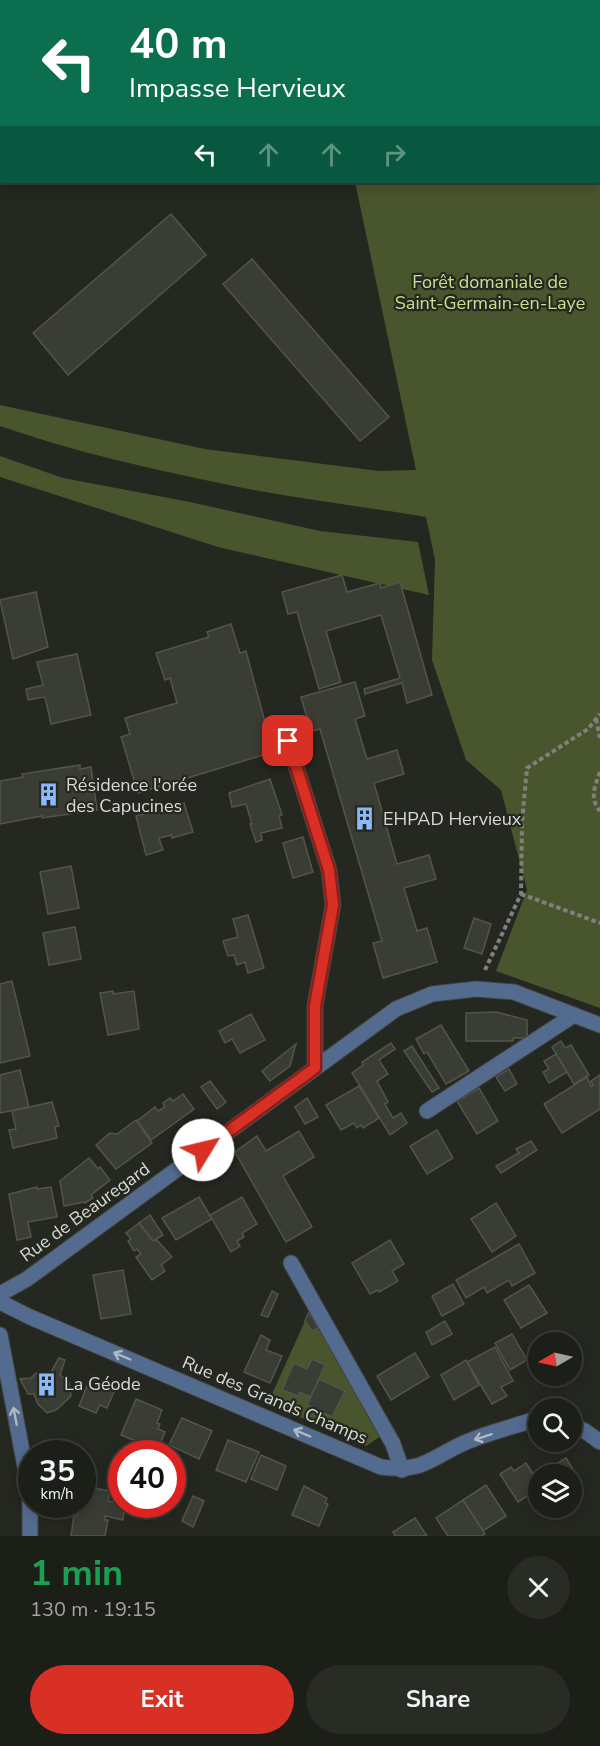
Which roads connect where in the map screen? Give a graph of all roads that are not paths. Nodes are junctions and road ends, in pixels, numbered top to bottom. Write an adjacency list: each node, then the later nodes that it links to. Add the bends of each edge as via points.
1 (288, 741): 4 (street, via 329,870 333,905 315,1006)
2 (574, 1014): 3 (street, Rue de Beauregard); 4 (street, Rue de Beauregard, via 514,992 477,989 432,994 396,1009); 5 (street)
3 (600, 1025)
4 (315, 1068): 7 (street, Rue de Beauregard, via 27,1279)
5 (427, 1111)
6 (291, 1263): 13 (street, via 393,1444)
7 (0, 1294)
8 (0, 1302): 13 (street, Rue des Grands Champs, one-way to 8, via 381,1467)
9 (0, 1335): 14 (street, one-way to 9, via 30,1493)
10 (528, 1422): 13 (street, one-way to 13, via 465,1442 417,1468)
11 (582, 1430): 12 (street)
12 (600, 1442)
13 (402, 1470)
14 (30, 1536)

